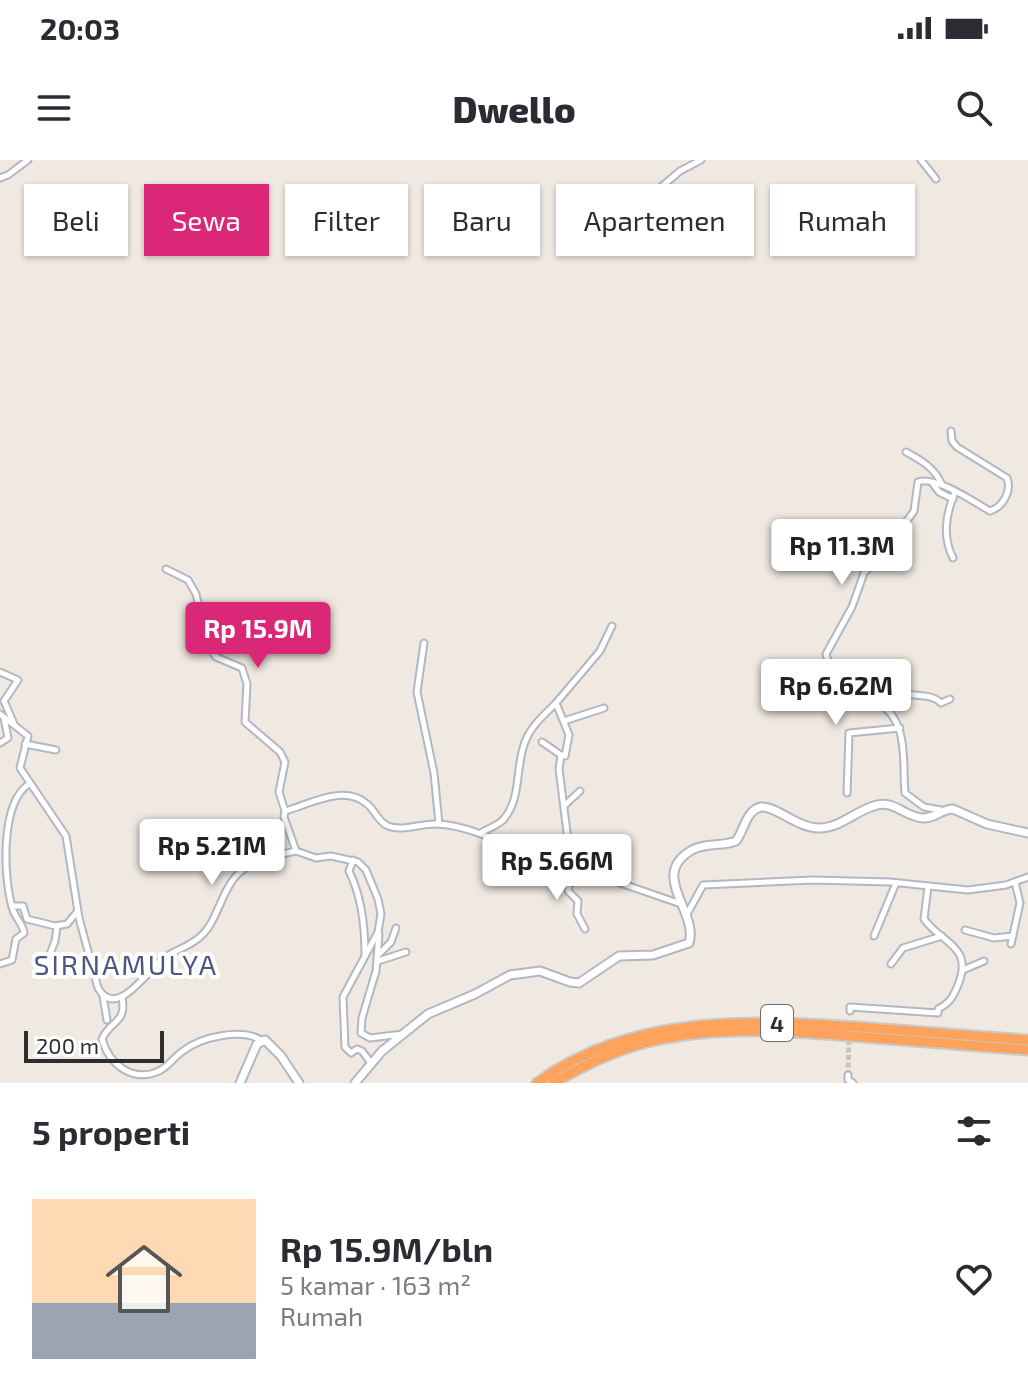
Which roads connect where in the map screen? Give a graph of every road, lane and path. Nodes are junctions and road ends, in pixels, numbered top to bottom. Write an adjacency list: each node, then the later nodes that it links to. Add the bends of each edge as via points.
1 (28, 160): 4 (street)
2 (701, 160): 6 (street)
3 (921, 160): 5 (street)
4 (0, 178)
5 (936, 179)
6 (665, 184)
7 (951, 431): 11 (street, via 953,444 1009,484 1001,505 992,511)
8 (906, 452): 10 (street, via 922,460)
9 (929, 481): 10 (street); 11 (street, via 939,492); 17 (street, via 918,482 914,511 860,580 852,607 826,654)
10 (942, 485): 11 (street)
11 (954, 495): 12 (street, via 946,535)
12 (953, 558)
13 (166, 569): 37 (street, via 188,580 196,594 216,657 242,668 247,684 245,722 285,762 279,792)
14 (612, 626): 20 (street, via 600,651)
15 (424, 643): 38 (street, via 417,692)
16 (0, 672): 25 (street, via 18,679 4,701)
17 (834, 684): 18 (street); 22 (street)
18 (821, 691)
19 (950, 699): 22 (street, via 941,703 935,697 896,691)
20 (556, 703): 24 (street); 39 (street, via 525,741 508,812)
21 (604, 708): 24 (street)
22 (888, 710): 26 (street)
23 (2, 716): 25 (street); 28 (street, via 8,738)
24 (564, 721): 31 (street, via 568,742)
25 (15, 725): 29 (street, via 28,736)
26 (900, 728): 34 (street, via 849,733); 36 (street, via 905,793 924,807)
27 (542, 742): 31 (street)
28 (0, 743)
29 (25, 744): 30 (street); 32 (street, via 20,768)
30 (56, 750)
31 (561, 755): 35 (street)
32 (29, 784): 49 (street, via 17,794 7,832); 50 (street, via 66,836)
33 (580, 791): 35 (street)
34 (847, 793)
35 (565, 805): 43 (street)
36 (944, 810): 40 (main road); 48 (main road, via 923,818 878,804 822,828 797,824 766,807 757,809 736,841 697,848 680,863 673,877)
37 (285, 811): 38 (street, via 335,795 350,796 366,802 390,827); 41 (street)
38 (439, 824): 39 (street)
39 (481, 833): 43 (street, via 511,849 539,874)
40 (1028, 833)
41 (296, 851): 42 (street); 70 (street, via 242,871 202,935 155,965)
42 (353, 860): 53 (street, via 366,870 378,899); 62 (street, via 349,871 364,924)
43 (576, 864): 48 (street); 55 (street, via 568,891 578,901 577,914)
44 (1028, 877): 45 (street)
45 (1015, 882): 47 (street, via 968,890); 59 (street, via 1020,903)
46 (896, 883): 47 (street); 51 (street, via 703,885); 57 (street)
47 (928, 887): 58 (street, via 924,919)
48 (682, 904): 51 (main road)
49 (12, 906): 52 (street, via 23,906 30,920); 65 (street, via 24,933 16,939 12,960)
50 (78, 911): 52 (street, via 67,924); 69 (street)
51 (686, 916): 73 (main road, via 692,935 684,947 619,956 579,983 540,971 510,975 434,1010)
52 (57, 926): 67 (street)
53 (379, 926): 62 (street); 63 (street)
54 (396, 928): 63 (street)
55 (585, 929)
56 (965, 930): 59 (street, via 994,938)
57 (874, 936)
58 (943, 936): 66 (street, via 903,948); 68 (street, via 958,950)
59 (1013, 936): 60 (street)
60 (1011, 944)
61 (406, 952): 63 (street)
62 (365, 956): 77 (street, via 343,997 343,1039 348,1051 362,1051)
63 (378, 958): 73 (street, via 361,1033 370,1038)
64 (984, 961): 68 (street)
65 (0, 964)
66 (891, 964)
67 (45, 967)
68 (963, 970): 71 (street, via 952,999 938,1013)
69 (103, 996): 70 (street); 72 (street)
70 (122, 997): 74 (street, via 120,1019 102,1039 111,1059 137,1075 166,1067 208,1038)
71 (850, 1011)
72 (107, 1020)
73 (404, 1034): 77 (main road)
74 (261, 1040): 79 (main road); 80 (main road, via 268,1041)
75 (1028, 1040): 82 (highway, 4, via 795,1023 701,1024 619,1042)
76 (1028, 1050): 83 (highway, 4, via 805,1032 706,1033 621,1050)
77 (371, 1063): 81 (main road)
78 (848, 1075): 84 (street)
79 (240, 1083)
80 (299, 1083)
81 (355, 1083)
82 (537, 1083)
83 (553, 1083)
84 (853, 1083)

